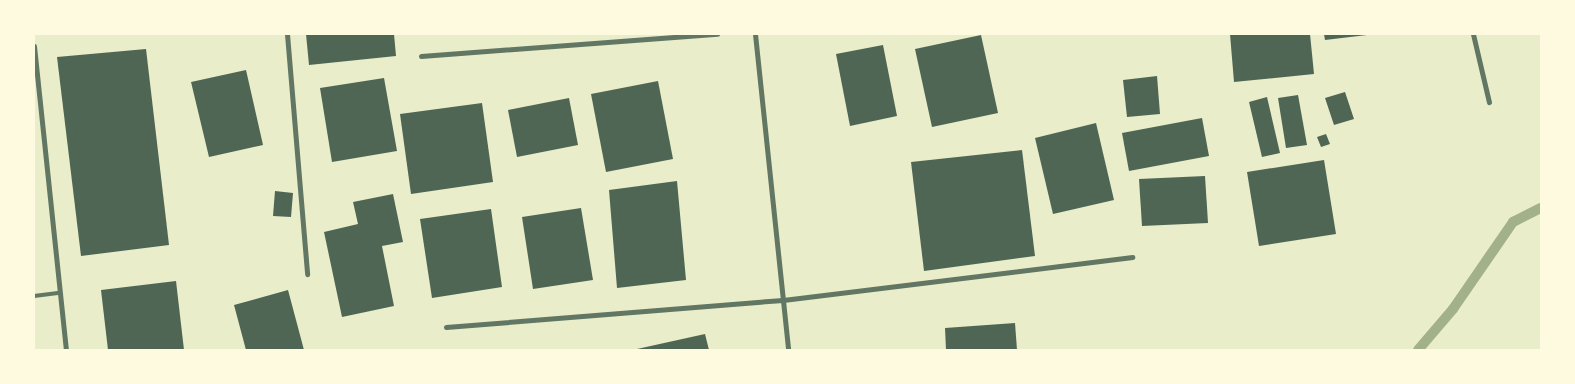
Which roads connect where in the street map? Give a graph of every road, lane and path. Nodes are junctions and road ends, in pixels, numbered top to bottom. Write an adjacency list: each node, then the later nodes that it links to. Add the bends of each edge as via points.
1 (287, 34): 9 (street)
2 (717, 34): 6 (street)
3 (755, 34): 12 (street)
4 (1473, 34): 7 (street)
5 (34, 46): 10 (street)
6 (421, 56)
7 (1489, 102)
8 (1132, 257): 12 (street)
9 (307, 274)
10 (58, 294): 11 (lane); 14 (street)
11 (34, 296)
12 (783, 300): 13 (street); 15 (street)
13 (446, 327)
14 (66, 350)
15 (788, 350)

